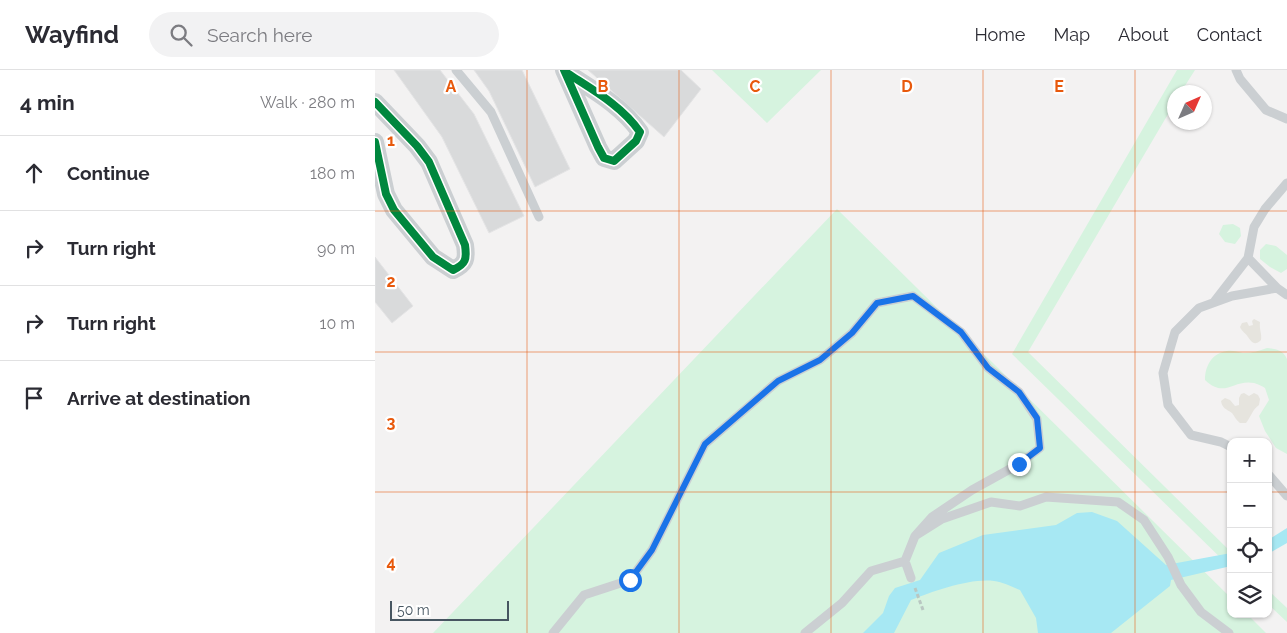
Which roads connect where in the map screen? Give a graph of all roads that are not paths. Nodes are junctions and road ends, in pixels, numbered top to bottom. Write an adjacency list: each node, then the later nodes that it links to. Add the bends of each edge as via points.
1 (456, 70): 8 (lane, via 491,112)
2 (1236, 70): 5 (lane, via 1265,110)
3 (565, 71): 3 (street, via 603,96 640,132 636,141 614,161 604,158 598,147)
4 (375, 102): 6 (street, via 429,162 465,244 467,256 462,266 453,270 433,257 394,210 386,194)
5 (1287, 119)
6 (375, 142)
7 (1287, 183): 9 (lane, via 1254,228)
8 (539, 217)
9 (1249, 258): 10 (lane); 12 (lane)
10 (1277, 288): 11 (lane); 12 (lane)
11 (1287, 295)
12 (1214, 302): 13 (lane, via 1199,308 1175,332 1163,373 1169,405 1191,435)
13 (1227, 445)
14 (1272, 479): 15 (lane)
15 (1287, 496)
16 (915, 536): 17 (lane); 19 (lane, via 932,518 1040,448 1037,418 1019,392 988,368 961,332 913,296 877,303 852,333 820,360 778,381 705,444 652,550 630,580 584,594); 21 (lane, via 942,519 991,502 1020,506 1046,497 1118,502 1144,520 1168,557 1181,585 1201,612)
17 (905, 561): 18 (lane); 20 (lane, via 871,572 842,603)
18 (911, 578)
19 (553, 633)
20 (805, 633)
21 (1229, 633)

